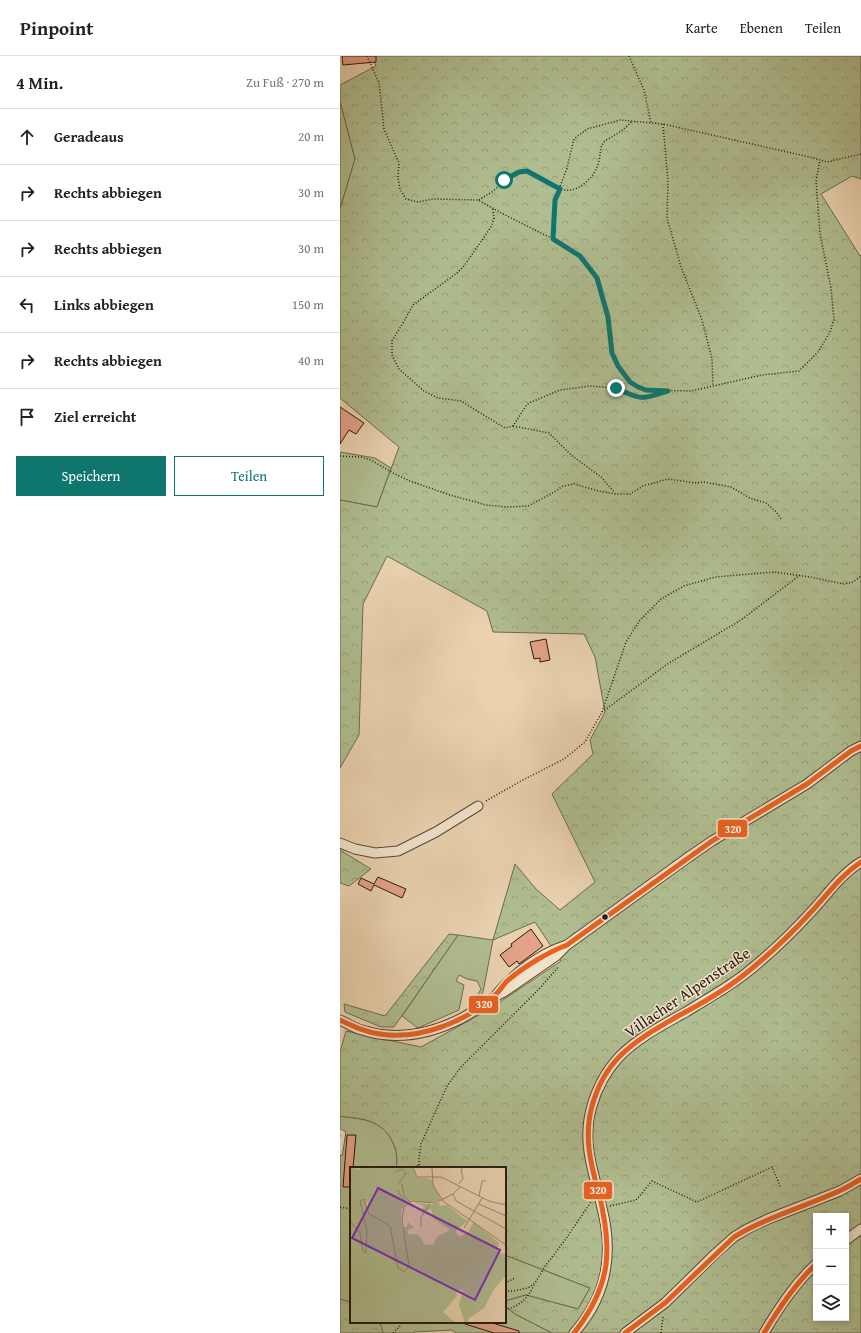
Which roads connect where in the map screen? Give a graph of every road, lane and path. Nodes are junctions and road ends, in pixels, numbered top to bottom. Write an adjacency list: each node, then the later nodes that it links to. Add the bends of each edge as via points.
1 (367, 56): 9 (path, via 379,82 384,129 399,163 400,189 406,199 418,202 433,199)
2 (629, 56): 4 (path, via 644,90)
3 (632, 121): 4 (path); 8 (path, via 605,141 600,149 594,175 585,184 567,191); 8 (path, via 620,120 587,129 574,139)
4 (651, 123): 5 (path)
5 (663, 124): 7 (path); 12 (path, via 668,182 667,218 681,267 702,320 712,359)
6 (861, 154): 7 (path, via 827,162)
7 (820, 160): 12 (path, via 816,181 820,234 831,288 834,320 830,332 818,352 799,371 762,375)
8 (560, 189): 9 (path, via 527,171 519,172); 11 (path, via 555,200)
9 (478, 200): 10 (path)
10 (493, 208): 11 (path); 14 (path, via 494,218 491,227 464,266 413,305 392,341 392,354 399,369 424,391 438,398 461,401 505,428)
11 (553, 239): 13 (path, via 580,256 597,278 608,317 612,353 630,382 646,390)
12 (712, 386): 13 (path, via 692,391)
13 (668, 391): 14 (path, via 642,398 616,388 590,386 560,390 526,406)
14 (514, 426): 16 (path, via 549,433 571,455 601,477)
15 (340, 456): 16 (path, via 372,460 410,481 486,505 528,506 563,486 574,484)
16 (615, 494): 17 (path, via 630,494 643,486 668,479 703,482 731,487 750,498 766,503)
17 (782, 520)
18 (800, 575): 19 (path, via 844,584 853,582); 20 (path, via 741,620 669,663); 20 (path, via 774,572 715,577 684,586 661,599 640,620 626,642)
19 (861, 576)
20 (602, 712): 22 (path, via 585,742 564,760)
21 (861, 746): 26 (street, via 807,784 696,852 550,960 458,1020 430,1031 406,1036 374,1033)
22 (478, 806): 23 (street, via 436,832 398,851 375,853)
23 (340, 843)
24 (861, 862): 34 (street, Villacher Alpenstraße, via 842,877 791,933 744,976 658,1028 620,1056 598,1088 588,1125 587,1142)
25 (560, 965): 29 (path, via 446,1086 422,1144)
26 (340, 1020)
27 (340, 1132): 28 (lane, via 343,1133)
28 (340, 1153)
29 (419, 1164): 30 (path); 31 (path)
30 (416, 1167)
31 (420, 1167)
32 (861, 1179): 45 (street, via 840,1191 768,1219 734,1237)
33 (781, 1188): 36 (path, via 772,1167 697,1202 652,1181 636,1200)
34 (598, 1194): 36 (street, Villacher Alpenstraße); 43 (path)
35 (340, 1208): 37 (path)
36 (602, 1208): 49 (street, Villacher Alpenstraße, via 608,1253 605,1274 599,1295)
37 (350, 1209)
38 (861, 1229): 39 (street)
39 (849, 1238)
40 (813, 1267): 52 (street, via 793,1290)
41 (515, 1278): 42 (path)
42 (506, 1282)
43 (535, 1283): 44 (path, via 528,1288); 46 (path, via 531,1292 519,1305)
44 (506, 1291)
45 (665, 1303): 50 (street); 51 (path)
46 (506, 1310)
47 (401, 1325): 48 (path)
48 (393, 1333)
49 (574, 1333)
50 (625, 1333)
51 (661, 1333)
52 (764, 1333)

